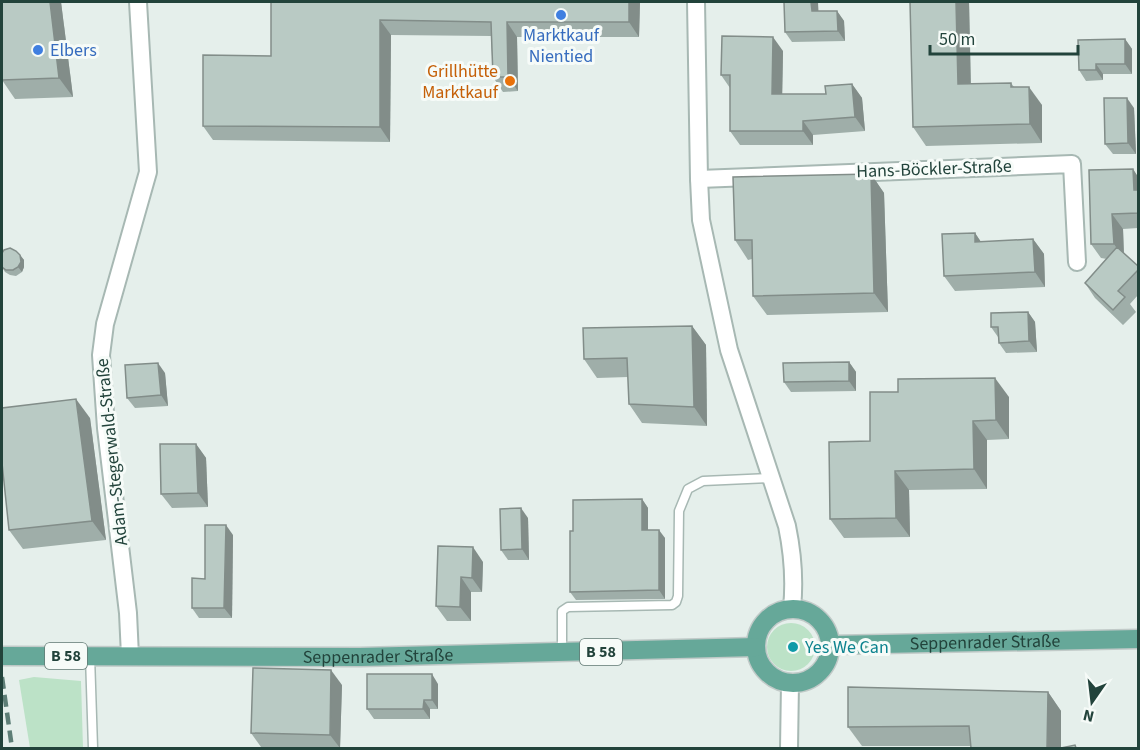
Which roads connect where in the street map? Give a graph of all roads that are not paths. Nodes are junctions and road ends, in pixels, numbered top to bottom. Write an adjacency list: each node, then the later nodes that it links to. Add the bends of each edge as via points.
1 (138, 2): 13 (street, Adam-Stegerwald-Straße, via 148,172 105,324 101,355 105,428)
2 (696, 2): 3 (street)
3 (699, 179): 4 (street, Hans-Böckler-Straße, via 1072,164); 5 (street, via 701,220 729,350)
4 (1077, 262)
5 (771, 478): 6 (street, via 793,553); 10 (lane, via 703,481 688,489 679,511 676,602 568,607 562,611)
6 (792, 608): 8 (main road, via 820,619); 9 (main road, via 778,611 766,620)
7 (1138, 639): 8 (main road, Seppenrader Straße)
8 (832, 645): 14 (main road, via 819,674)
9 (756, 647): 10 (main road, Seppenrader Straße / B 58); 14 (main road, via 766,672)
10 (562, 653): 13 (main road, Seppenrader Straße / B 58)
11 (2, 656): 12 (main road, Seppenrader Straße / B 58)
12 (90, 656): 13 (main road, Seppenrader Straße / B 58); 15 (lane)
13 (130, 656)
14 (790, 683): 16 (street)
15 (93, 748)
16 (789, 748)

